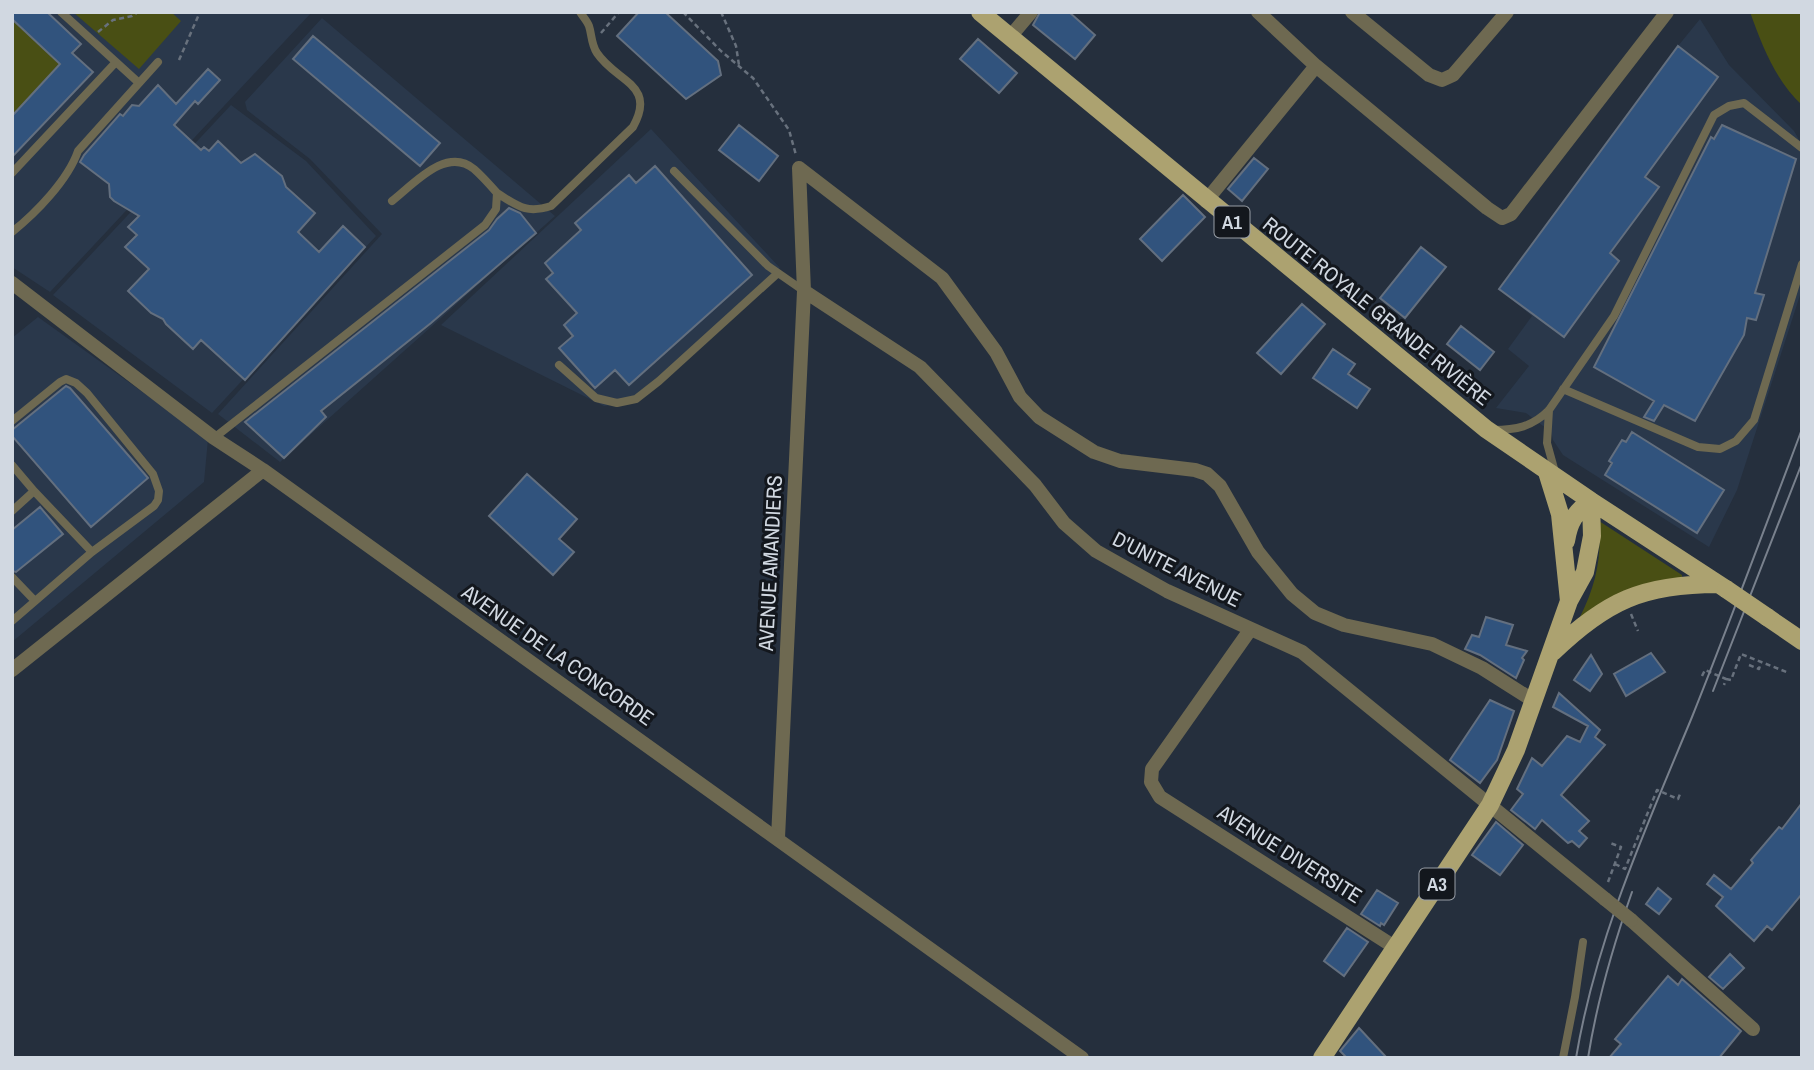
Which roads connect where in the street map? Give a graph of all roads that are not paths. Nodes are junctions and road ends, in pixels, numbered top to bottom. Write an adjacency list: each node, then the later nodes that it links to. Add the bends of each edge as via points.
1 (61, 12): 10 (lane)
2 (580, 12): 17 (lane, via 597,54 638,92 640,113 633,127 551,206 525,209)
3 (980, 12): 9 (main road, ROUTE ROYALE GRANDE RIVIÈRE / A1)
4 (1031, 12): 9 (street)
5 (1258, 12): 12 (street)
6 (1352, 12): 7 (street, via 1429,75 1442,80 1453,75)
7 (1507, 12)
8 (1667, 12): 12 (street, via 1511,214 1502,218)
9 (1010, 37): 19 (main road, ROUTE ROYALE GRANDE RIVIÈRE / A1)
10 (116, 62): 13 (lane); 16 (lane)
11 (158, 62): 13 (lane)
12 (1316, 66): 19 (street)
13 (139, 83): 20 (lane, via 78,151 72,169)
14 (1802, 148): 26 (lane, via 1744,103 1714,115 1614,316)
15 (674, 171): 22 (lane)
16 (12, 173)
17 (497, 193): 18 (lane, via 473,168 457,160 442,163); 30 (lane, via 496,209 485,225)
18 (393, 201)
19 (1206, 201): 29 (main road, ROUTE ROYALE GRANDE RIVIÈRE / A1)
20 (12, 232)
21 (1802, 264): 26 (lane, via 1754,420 1736,440 1720,449 1698,447)
22 (778, 273): 24 (lane); 25 (lane, via 636,399 617,403 596,398)
23 (12, 283): 30 (street, AVENUE DE LA CONCORDE)
24 (804, 291): 44 (street, D'UNITE AVENUE, via 920,367 1035,485 1064,523 1096,551); 48 (street, AVENUE AMANDIERS, via 799,168 942,278 996,352 1020,397 1039,417 1094,452 1120,461 1207,474 1220,486 1258,552 1292,594 1315,612 1344,625 1432,644); 50 (street, AVENUE AMANDIERS)
25 (559, 365)
26 (1563, 388): 27 (lane)
27 (1549, 410): 29 (lane, via 1522,428); 33 (lane, via 1547,443)
28 (12, 421): 38 (lane, via 66,379 87,393 153,474 159,491 154,506)
29 (1486, 429): 33 (main road, ROUTE ROYALE GRANDE RIVIÈRE / A1)
30 (214, 438): 32 (street, AVENUE DE LA CONCORDE)
31 (12, 465): 34 (lane)
32 (262, 470): 47 (street); 50 (street, AVENUE DE LA CONCORDE)
33 (1552, 475): 35 (main road, ROUTE ROYALE GRANDE RIVIÈRE / A1); 37 (main road, A3)
34 (34, 491): 36 (lane); 38 (lane)
35 (1591, 501): 37 (main road, A3, via 1570,521); 40 (main road, A1); 42 (main road, A3, via 1589,559)
36 (12, 511)
37 (1565, 545): 42 (main road, A3)
38 (92, 552): 41 (lane)
39 (12, 577): 41 (lane)
40 (1722, 587): 45 (main road, A1, bridge); 46 (main road, A3, via 1677,585 1625,599 1590,618)
41 (35, 601): 43 (lane)
42 (1569, 601): 46 (main road, A3)
43 (12, 621)
44 (1250, 630): 49 (street, D'UNITE AVENUE, via 1302,652); 52 (street, AVENUE DIVERSITE, via 1152,769 1151,782 1160,797)
45 (1802, 640)
46 (1550, 655): 48 (main road, A3)
47 (12, 670)
48 (1534, 701): 49 (main road, A3)
49 (1490, 805): 52 (main road, A3); 53 (street, D'UNITE AVENUE, bridge, via 1631,920)
50 (778, 838): 54 (street, AVENUE DE LA CONCORDE)
51 (1583, 942): 56 (lane)
52 (1396, 948): 55 (main road, A3)
53 (1753, 1029)
54 (1082, 1058)
55 (1322, 1058)
56 (1563, 1058)

